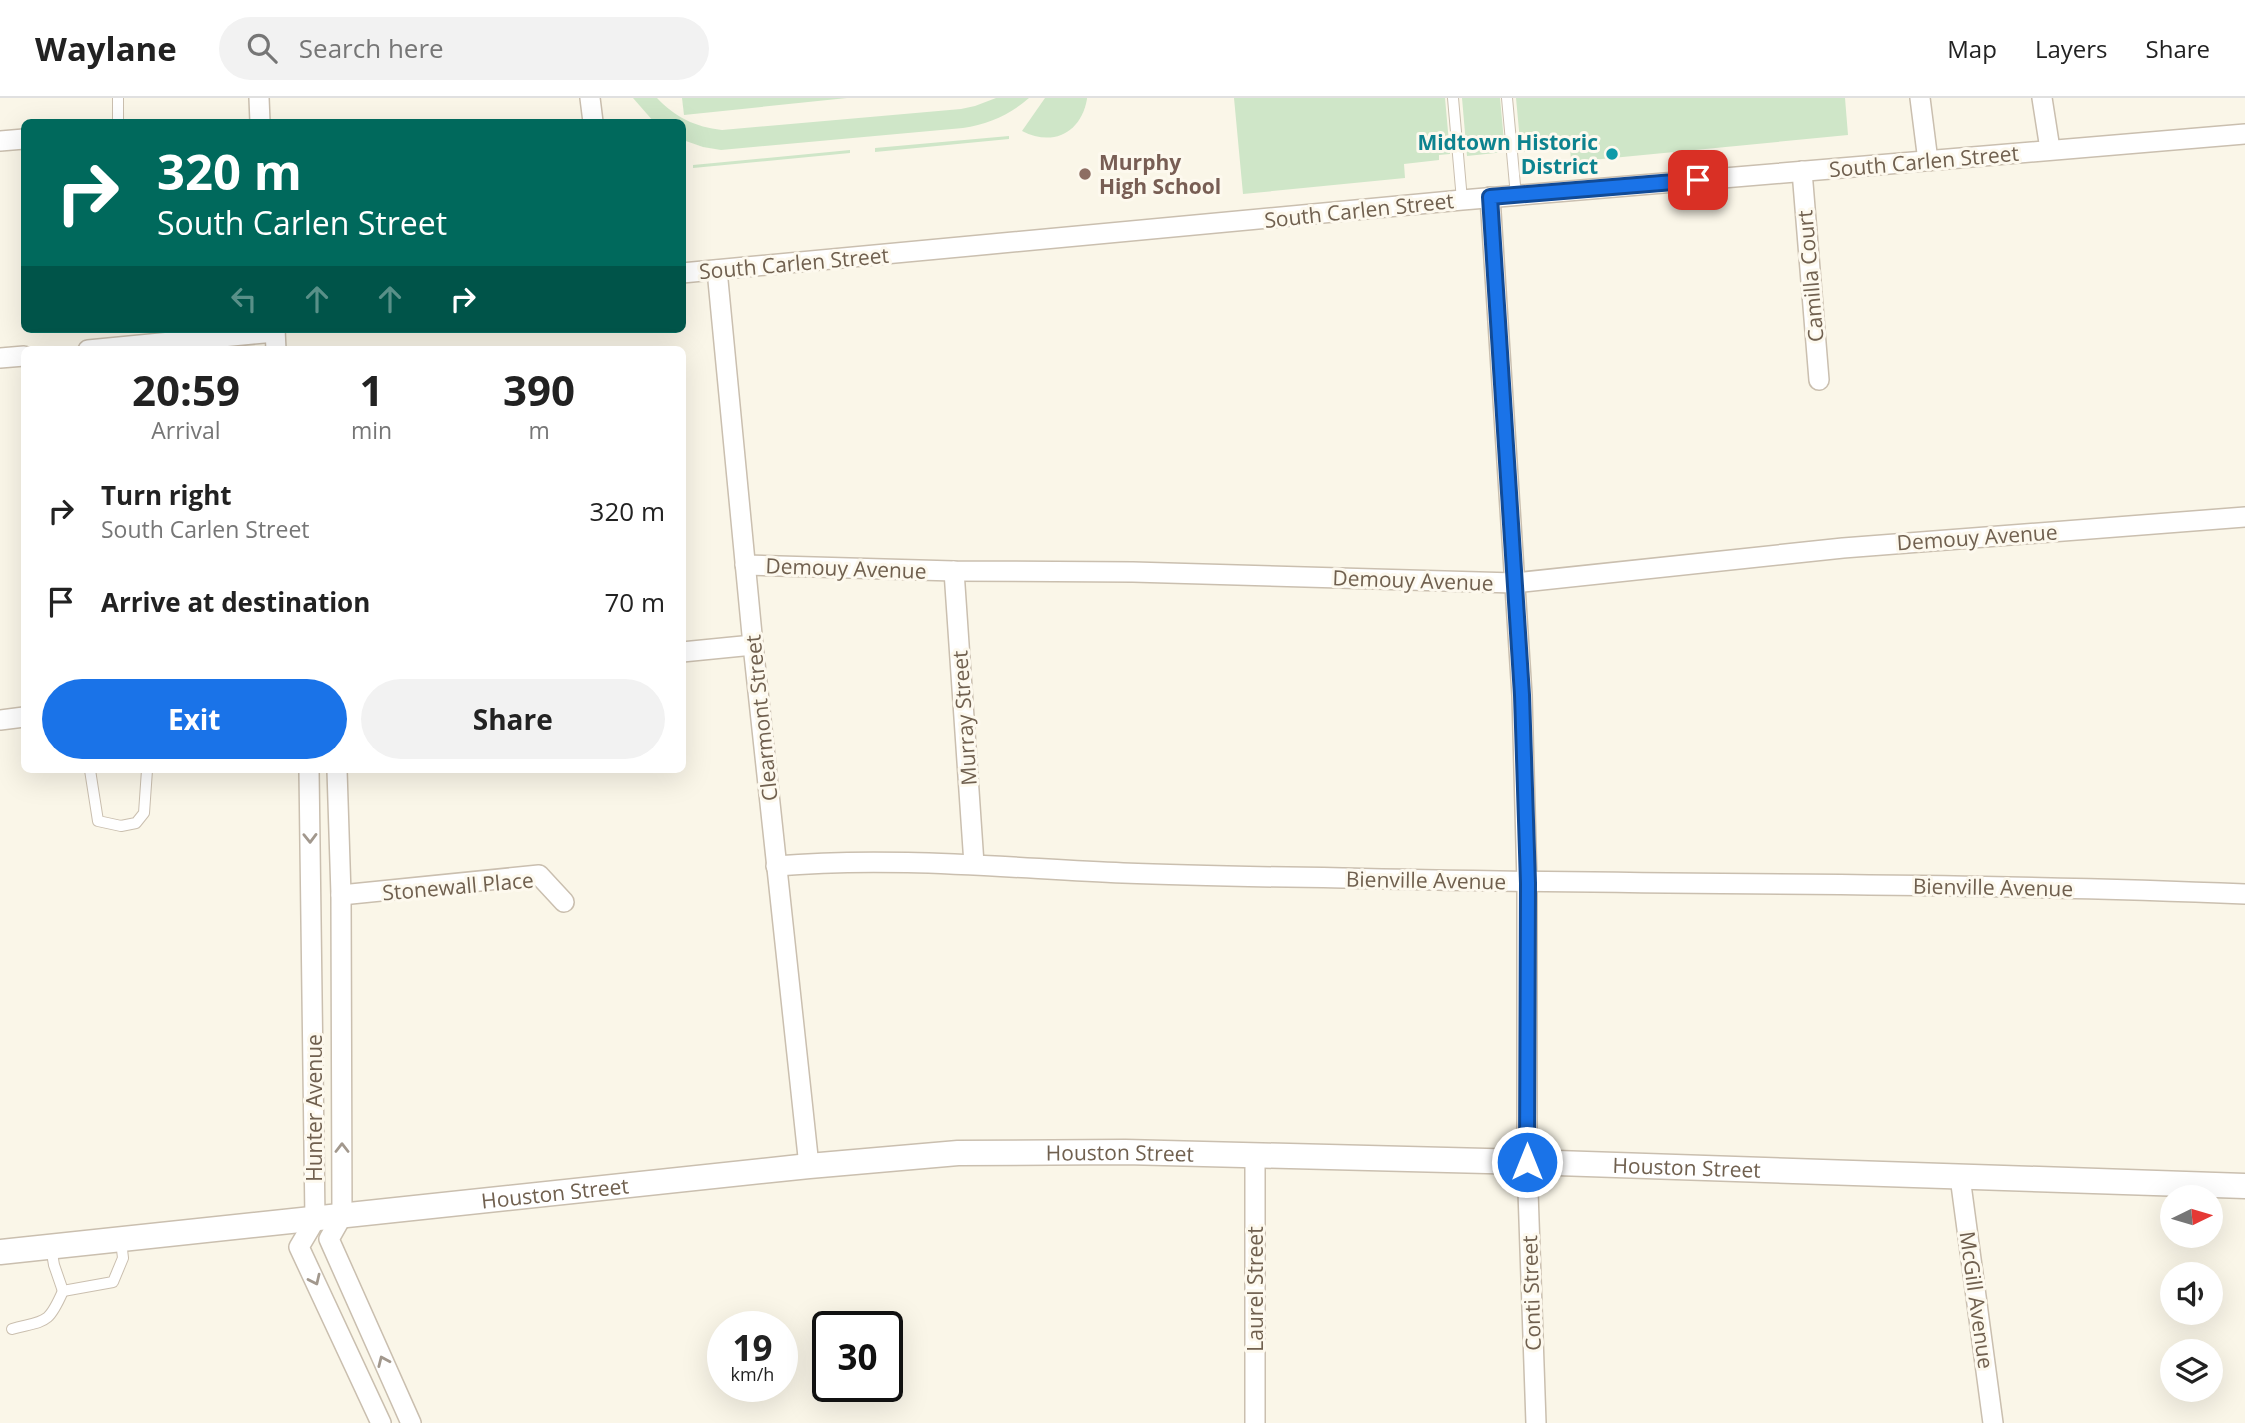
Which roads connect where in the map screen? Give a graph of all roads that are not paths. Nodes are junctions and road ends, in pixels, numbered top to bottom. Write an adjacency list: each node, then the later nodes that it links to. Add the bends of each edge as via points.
1 (118, 98): 8 (lane)
2 (259, 98): 9 (street)
3 (590, 98): 10 (street)
4 (1453, 98): 19 (lane)
5 (1507, 98): 17 (lane)
6 (1920, 98): 15 (street)
7 (2042, 98): 14 (street)
8 (118, 119)
9 (256, 119)
10 (593, 119)
11 (2245, 134): 14 (street, South Carlen Street)
12 (21, 139): 13 (street)
13 (0, 141)
14 (2050, 149): 15 (street, South Carlen Street)
15 (1928, 161): 16 (street, South Carlen Street)
16 (1802, 172): 17 (street, South Carlen Street); 26 (street, Camilla Court)
17 (1516, 195): 18 (street, South Carlen Street)
18 (1490, 197): 19 (street, South Carlen Street); 30 (street, Conti Street)
19 (1462, 200): 20 (street, South Carlen Street)
20 (717, 270): 21 (street, South Carlen Street); 28 (street, Clearmont Street)
21 (686, 273)
22 (276, 337): 23 (street)
23 (146, 346)
24 (21, 356): 25 (street)
25 (0, 358)
26 (1819, 380)
27 (2245, 517): 30 (street, Demouy Avenue, via 1843,548)
28 (745, 565): 29 (street, Demouy Avenue); 31 (street, Clearmont Street)
29 (954, 571): 30 (street, Demouy Avenue); 39 (street, Murray Street)
30 (1514, 583): 41 (street, Conti Street)
31 (753, 645): 32 (street); 40 (street, Clearmont Street)
32 (686, 652)
33 (21, 718): 34 (street)
34 (0, 720)
35 (90, 773): 36 (lane, via 98,821 121,826 136,824 144,813)
36 (146, 773)
37 (309, 773): 51 (street, Hunter Avenue, one-way to 51)
38 (337, 773): 43 (street, Hunter Avenue)
39 (974, 864): 40 (street, Bienville Avenue, via 824,861); 41 (street, Bienville Avenue, via 1122,873)
40 (776, 866): 47 (street, Clearmont Street)
41 (1528, 883): 42 (street, Bienville Avenue, via 1902,885); 46 (street, Conti Street)
42 (2245, 894)
43 (341, 895): 44 (street, Stonewall Place, via 539,875); 50 (street, Hunter Avenue, one-way to 43)
44 (564, 902)
45 (1255, 1155): 46 (street, Houston Street); 47 (street, Houston Street, via 958,1153); 59 (street, Laurel Street)
46 (1527, 1162): 48 (street, Houston Street); 60 (street, Conti Street)
47 (809, 1166): 50 (street, Houston Street)
48 (1960, 1177): 49 (street, Houston Street); 61 (street, McGill Avenue)
49 (2245, 1185)
50 (342, 1216): 51 (street, Houston Street); 58 (street, Hunter Avenue, one-way to 50, via 329,1240)
51 (315, 1220): 52 (street, Houston Street); 57 (street, Hunter Avenue, one-way to 57, via 299,1247)
52 (121, 1239): 53 (street, Houston Street); 55 (lane, via 123,1258 113,1282)
53 (51, 1247): 54 (street, Houston Street); 55 (lane)
54 (0, 1252)
55 (63, 1291): 56 (lane, via 48,1319)
56 (12, 1329)
57 (381, 1423)
58 (411, 1423)
59 (1255, 1423)
60 (1536, 1423)
61 (1993, 1423)

